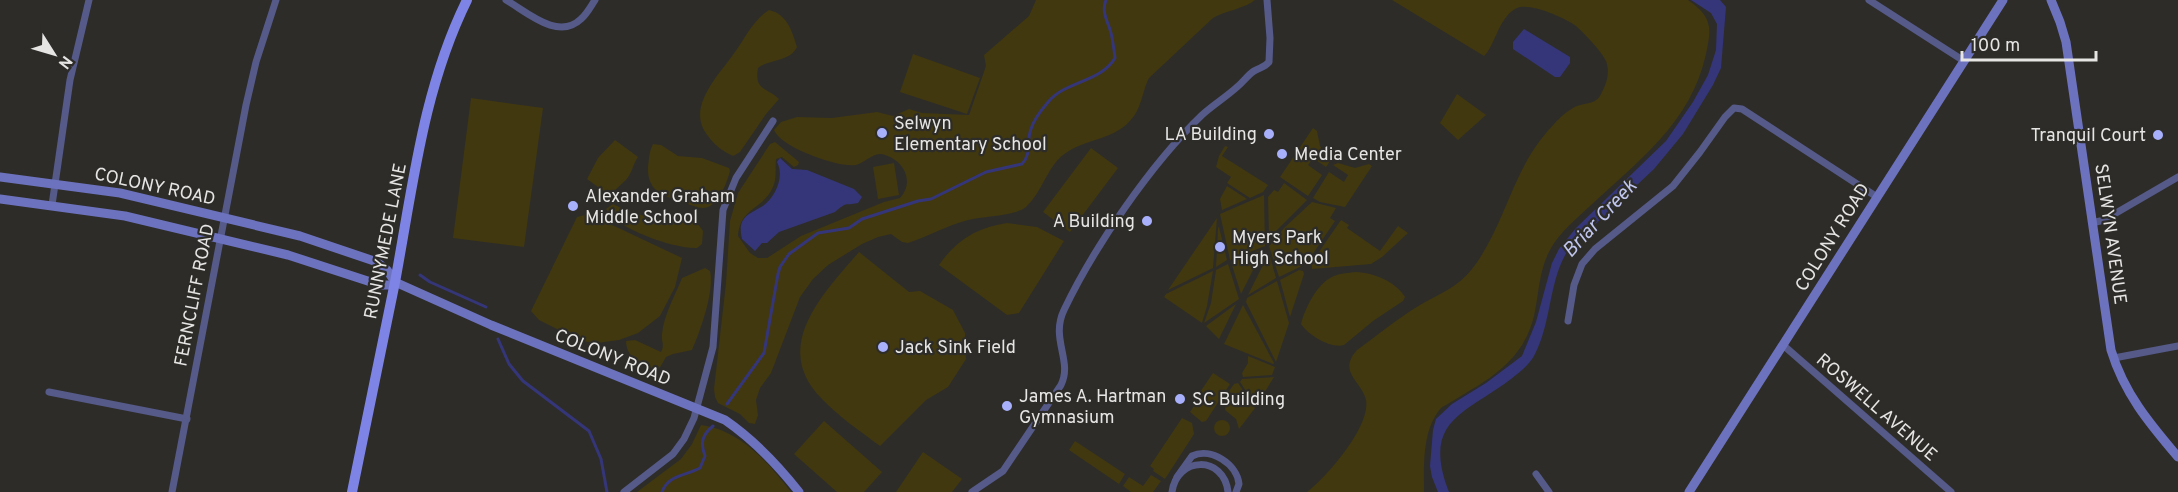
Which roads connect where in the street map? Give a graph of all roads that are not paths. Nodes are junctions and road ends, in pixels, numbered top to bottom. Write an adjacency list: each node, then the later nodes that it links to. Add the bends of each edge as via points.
1 (89, 0): 14 (street, via 70,80)
2 (276, 0): 18 (street, FERNCLIFF ROAD, via 249,90)
3 (467, 0): 21 (main road, RUNNYMEDE LANE, via 433,86)
4 (506, 0): 5 (street, via 557,28 578,22)
5 (595, 0)
6 (1267, 0): 36 (street, via 1269,62 1252,72 1198,120 1120,217 1061,317 1059,339 1065,371 1061,385 1003,471)
7 (1869, 0): 10 (street)
8 (2003, 0): 10 (street, COLONY ROAD)
9 (2051, 0): 19 (street, SELWYN AVENUE, via 2066,42)
10 (1964, 61): 15 (street, COLONY ROAD)
11 (772, 121): 27 (street, via 736,178 723,210 713,347)
12 (0, 177): 14 (street, COLONY ROAD)
13 (2178, 177): 19 (street, via 2104,220)
14 (55, 183): 17 (street); 18 (street, COLONY ROAD, via 138,196)
15 (1877, 197): 22 (street, via 1738,108 1732,110 1673,186 1582,264); 23 (street, COLONY ROAD)
16 (0, 199): 17 (street, COLONY ROAD)
17 (52, 205): 20 (street, COLONY ROAD, via 115,214)
18 (224, 218): 20 (street, FERNCLIFF ROAD); 21 (street, COLONY ROAD, via 300,236 373,260)
19 (2092, 223): 25 (street, SELWYN AVENUE)
20 (220, 239): 21 (street, COLONY ROAD, via 318,263 380,285); 28 (street, FERNCLIFF ROAD)
21 (395, 282): 27 (street, COLONY ROAD); 33 (main road, RUNNYMEDE LANE)
22 (1568, 321)
23 (1783, 345): 41 (street, COLONY ROAD); 42 (street, ROSWELL AVENUE)
24 (2178, 346): 25 (street)
25 (2114, 358): 29 (street, SELWYN AVENUE, via 2136,405)
26 (49, 392): 28 (street)
27 (698, 409): 34 (street, via 673,454); 35 (street, COLONY ROAD, via 725,420 747,436)
28 (187, 419): 32 (street, FERNCLIFF ROAD)
29 (2178, 457)
30 (1536, 474): 40 (street)
31 (1177, 477): 37 (street); 38 (street, via 1192,465 1202,464 1220,472); 39 (street, via 1192,456 1206,453 1220,458 1235,471 1239,479)
32 (172, 492)
33 (352, 492)
34 (624, 492)
35 (799, 492)
36 (972, 492)
37 (1172, 492)
38 (1228, 492)
39 (1236, 492)
40 (1550, 492)
41 (1689, 492)
42 (1951, 492)

